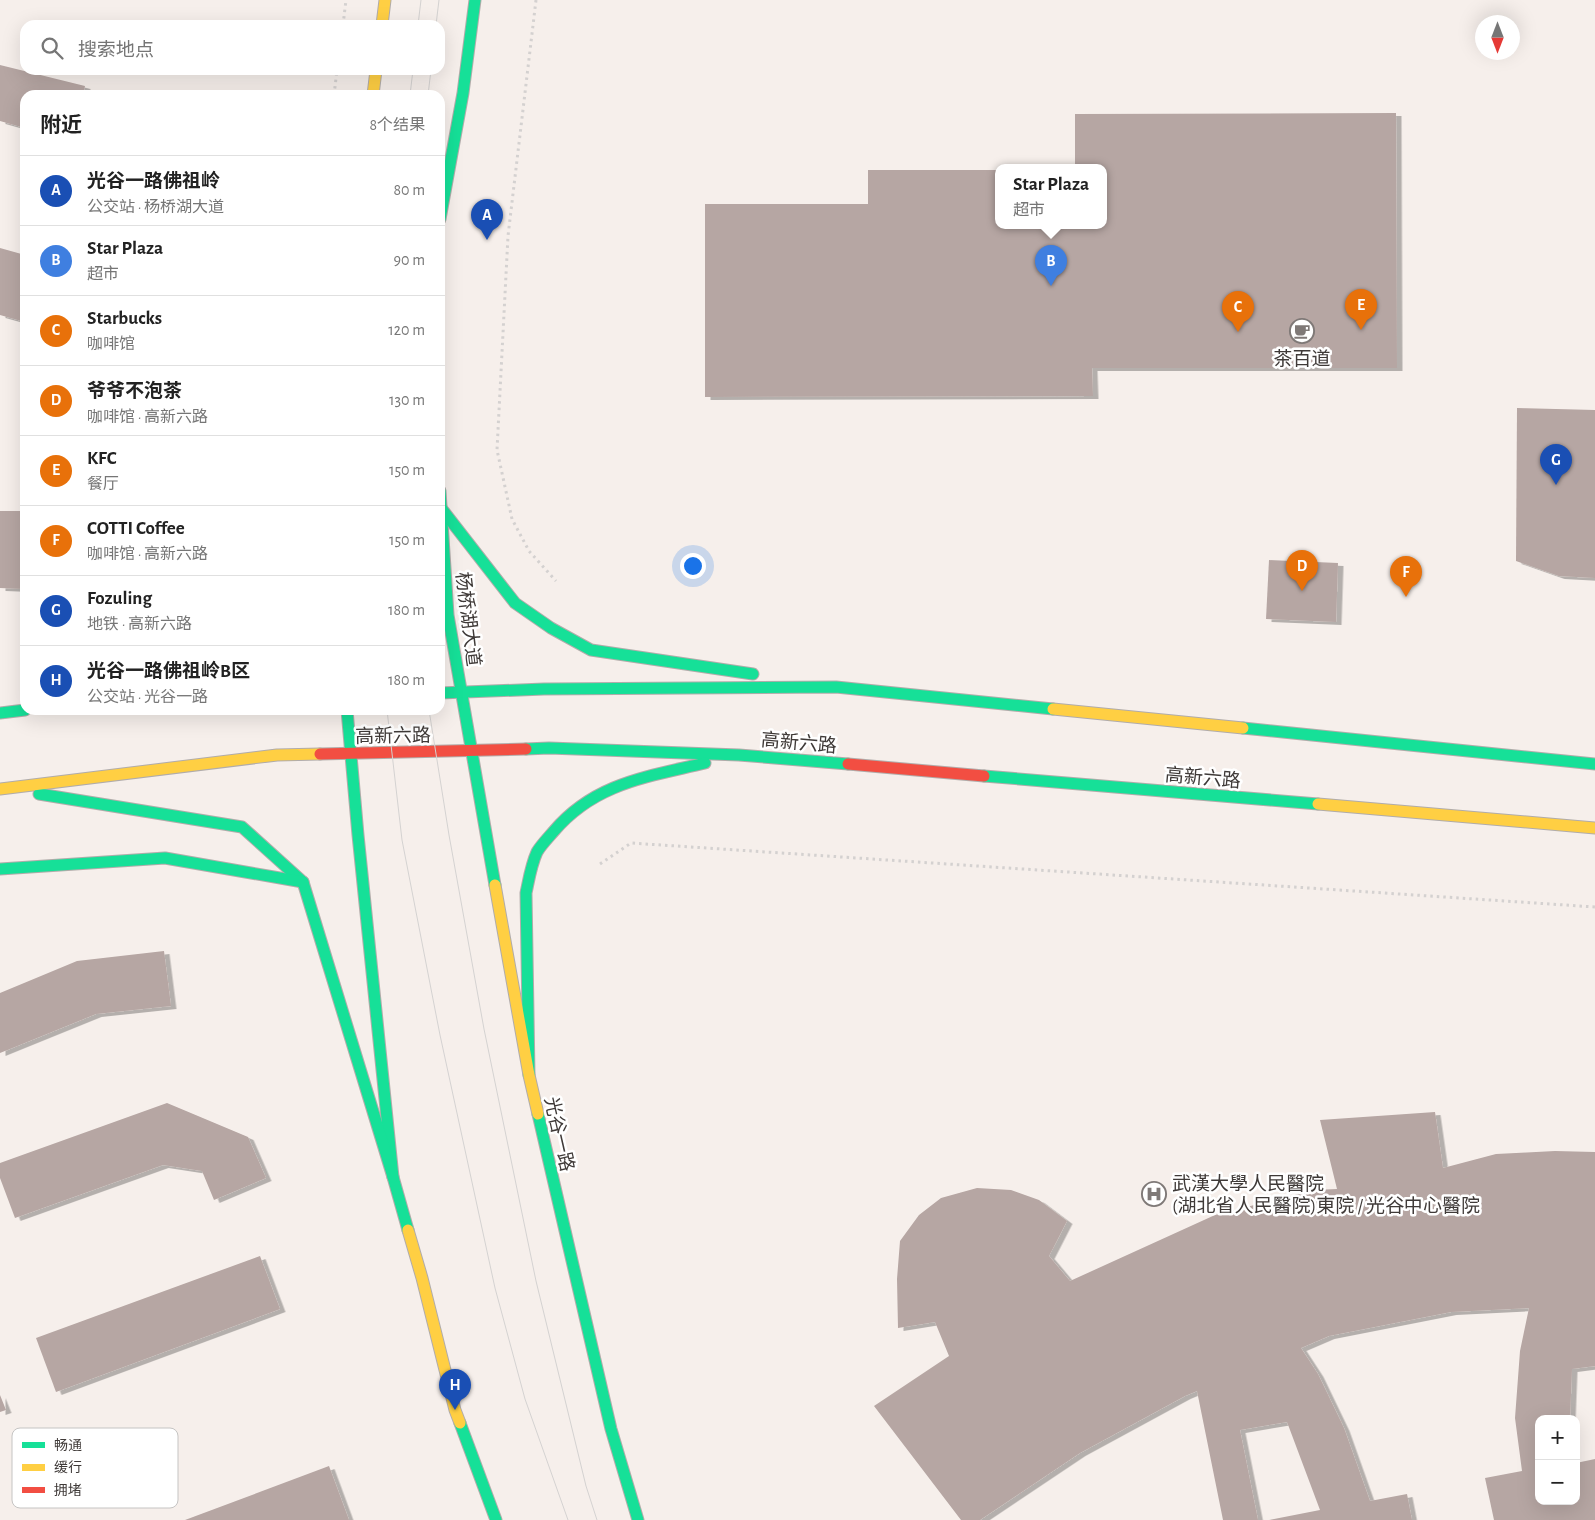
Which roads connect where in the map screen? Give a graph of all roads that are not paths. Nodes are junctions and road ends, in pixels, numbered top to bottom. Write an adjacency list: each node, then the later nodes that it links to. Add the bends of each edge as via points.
1 (385, 0): 3 (main road)
2 (475, 0): 6 (main road, via 463,93)
3 (383, 20)
4 (375, 75): 5 (main road)
5 (374, 90)
6 (445, 192)
7 (445, 513): 9 (main road, via 515,603 551,628 592,650)
8 (445, 569): 11 (main road, 杨桥湖大道, via 448,614)
9 (836, 687): 11 (main road); 18 (main road)
10 (445, 692): 11 (main road)
11 (461, 692): 15 (main road, 杨桥湖大道)
12 (20, 710): 13 (main road)
13 (0, 712)
14 (347, 715): 16 (main road)
15 (471, 751): 16 (main road, 高新六路); 17 (main road, 高新六路, via 549,748); 23 (main road, 光谷一路)
16 (351, 754): 19 (main road, 高新六路, via 277,755); 24 (main road)
17 (739, 755): 20 (main road, 高新六路); 23 (main road, via 632,780 592,798 566,817 538,850 526,893)
18 (1595, 764)
19 (4, 789): 22 (main road, via 242,827)
20 (1595, 828)
21 (0, 870): 22 (main road, via 165,858)
22 (303, 882): 24 (main road)
23 (529, 1075): 26 (main road, 光谷一路, via 611,1429)
24 (393, 1177): 25 (main road, via 455,1410)
25 (496, 1520)
26 (638, 1520)

